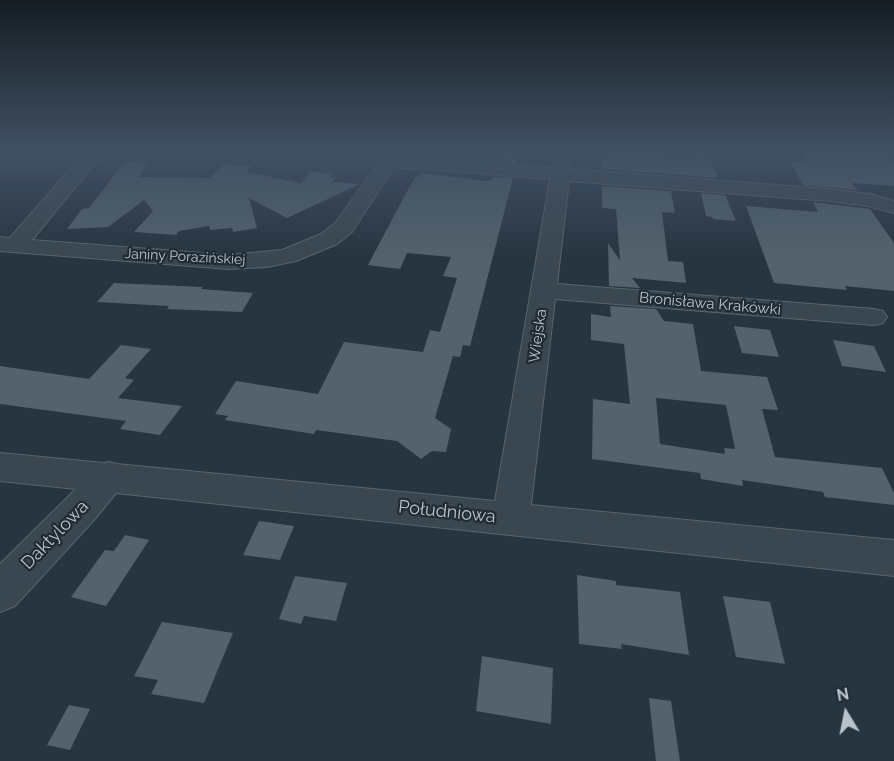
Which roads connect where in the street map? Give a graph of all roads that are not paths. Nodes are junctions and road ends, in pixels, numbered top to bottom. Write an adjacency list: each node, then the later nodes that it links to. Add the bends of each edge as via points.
1 (61, 188): 6 (street)
2 (371, 188): 6 (street, Janiny Porazińskiej, via 344,227 328,239 288,256 267,260 229,262)
3 (558, 188): 7 (street, Wiejska)
4 (766, 188): 5 (street, via 870,200)
5 (894, 207)
6 (8, 244)
7 (545, 291): 8 (street, Bronisława Krakówki); 11 (street, Wiejska)
8 (874, 317)
9 (0, 467): 10 (street, Południowa)
10 (108, 476): 11 (street, Południowa); 13 (street, Daktylowa)
11 (511, 519): 12 (street, Południowa)
12 (894, 558)
13 (0, 591)

